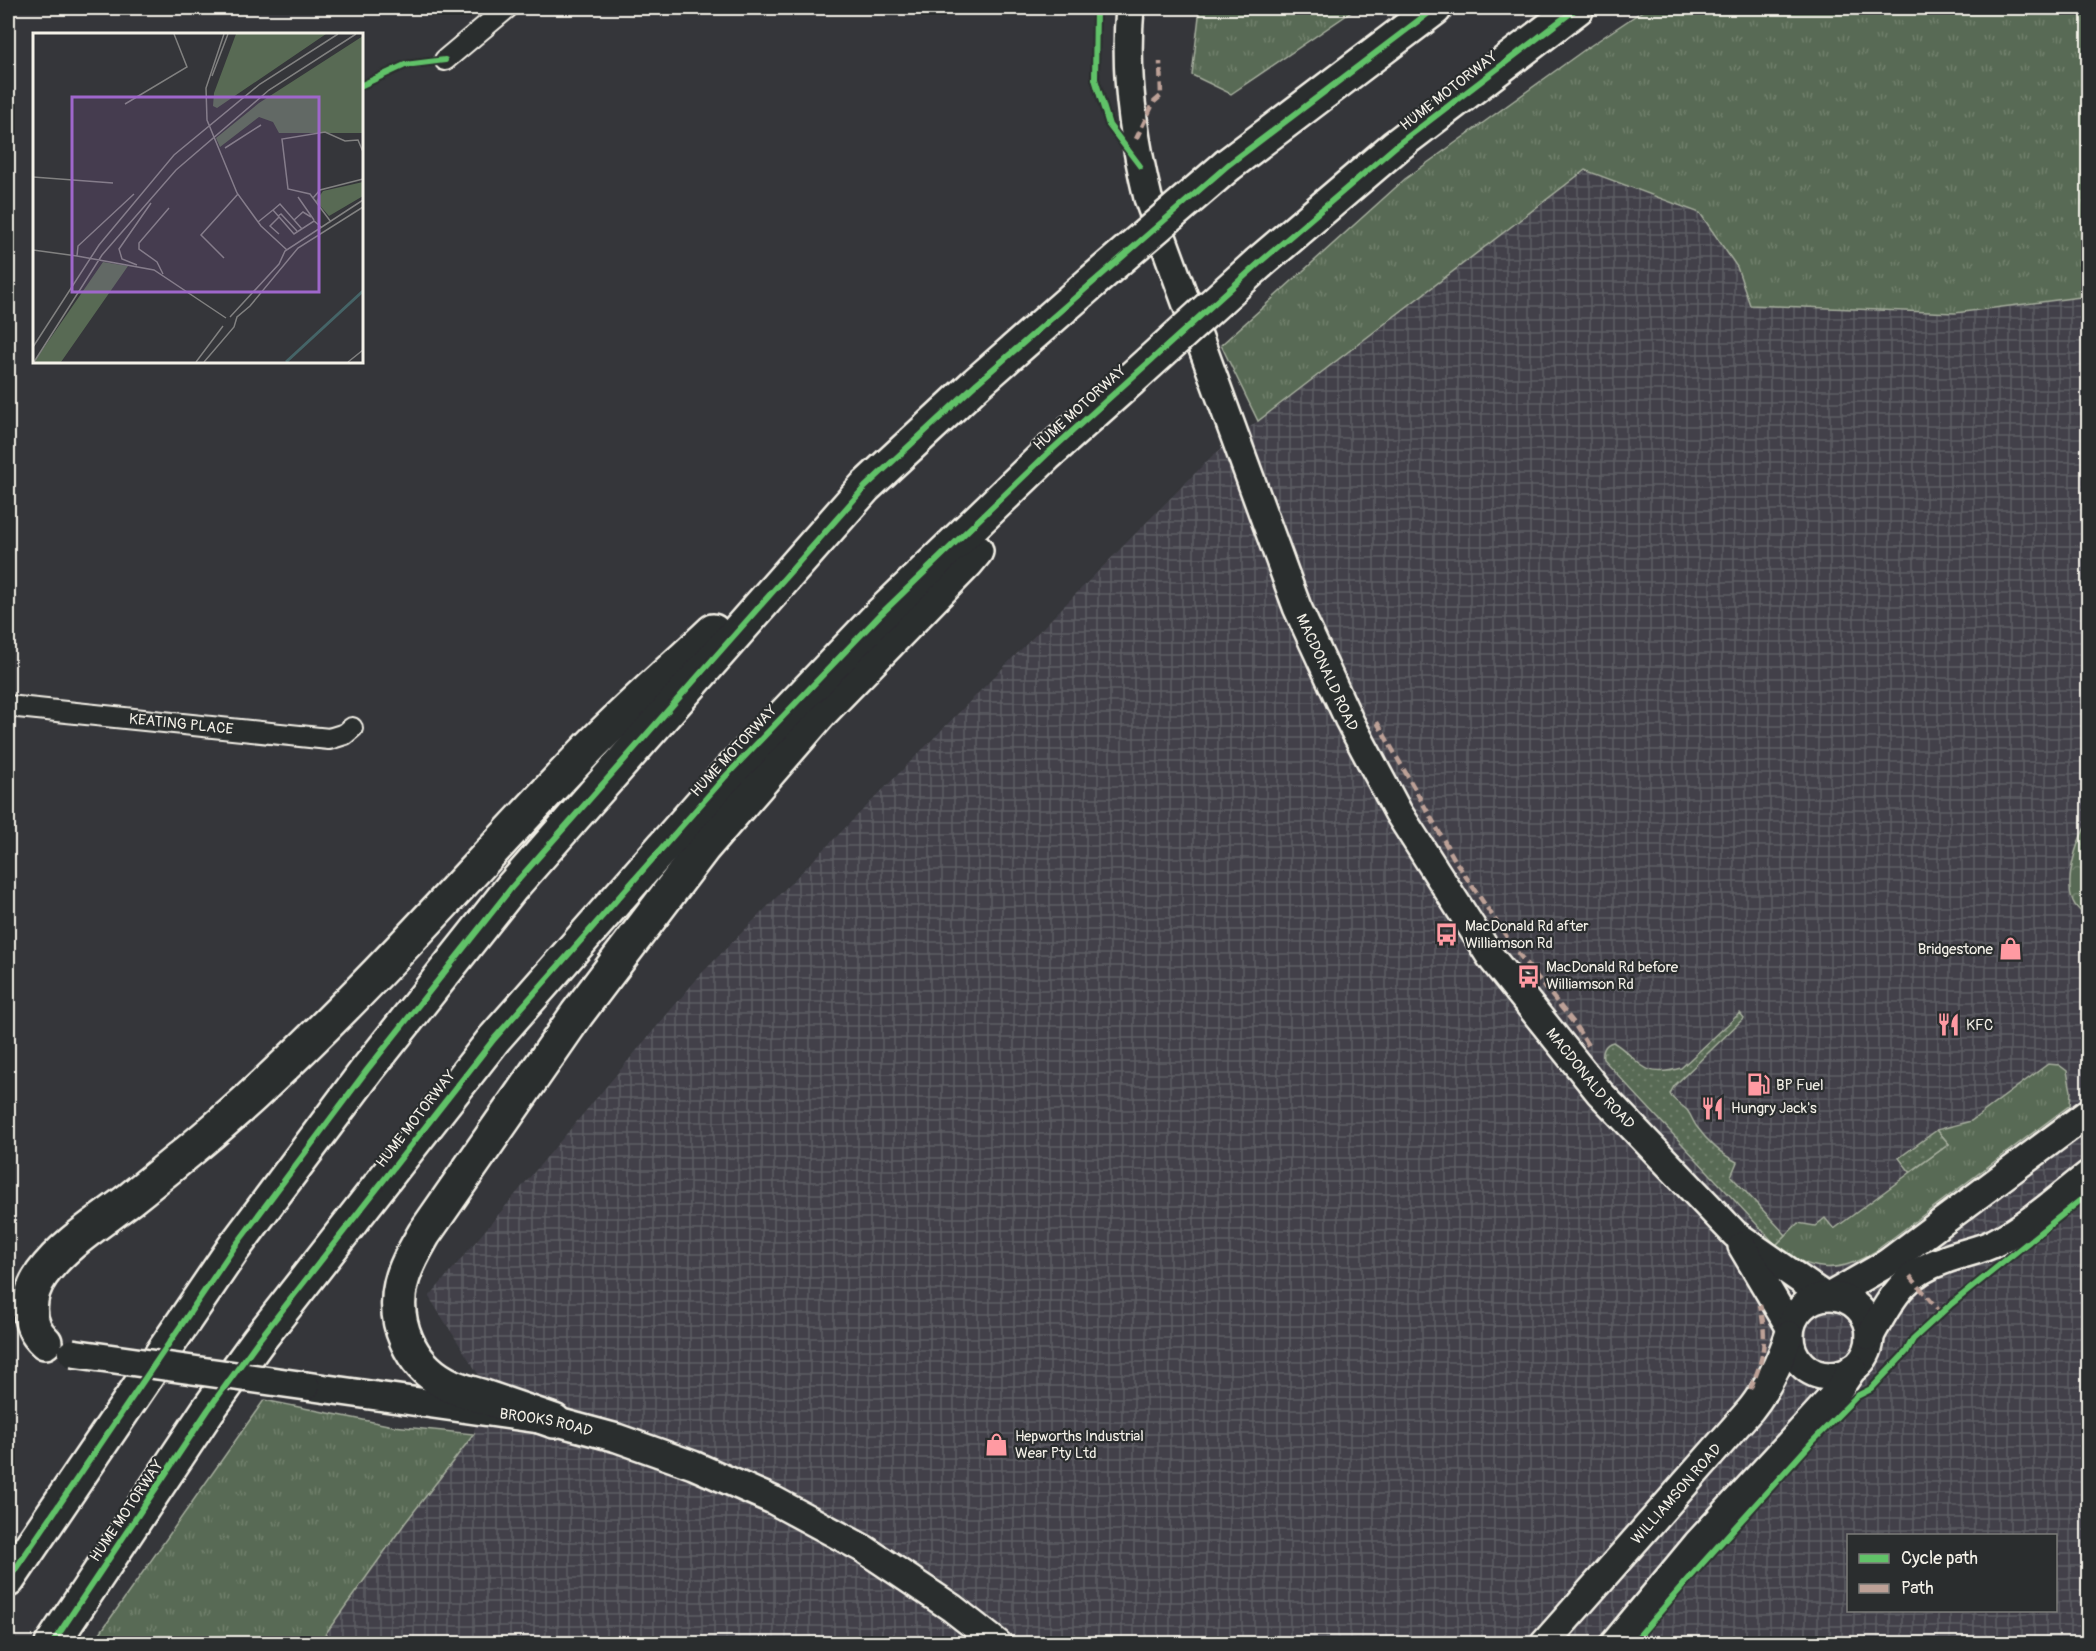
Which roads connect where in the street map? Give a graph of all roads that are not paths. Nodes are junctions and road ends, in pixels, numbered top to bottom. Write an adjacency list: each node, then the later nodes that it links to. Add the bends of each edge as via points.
1 (507, 8): 5 (street)
2 (1130, 8): 12 (main road, MACDONALD ROAD, via 1130,88 1148,198 1297,607 1349,720 1398,812 1490,956 1600,1093)
3 (1435, 8): 7 (highway, bridge, via 1228,165 977,383)
4 (1577, 8): 6 (highway, HUME MOTORWAY, bridge, via 1396,146)
5 (445, 60)
6 (1046, 455): 18 (highway, via 967,562 821,712 702,848 577,1014 416,1248 401,1284 399,1307 404,1334 420,1362 452,1387); 20 (highway, HUME MOTORWAY, via 881,614 724,778 494,1039 208,1410)
7 (865, 487): 16 (highway, via 586,751 304,1048 175,1163 52,1262 35,1284 30,1315 34,1327); 19 (highway, via 512,887 367,1070 233,1249)
8 (8, 706): 9 (street, KEATING PLACE, via 329,739)
9 (352, 728)
10 (2088, 1113): 13 (main road, via 1886,1264)
11 (2088, 1175): 15 (main road, via 1994,1243 1942,1260 1910,1276)
12 (1735, 1234): 13 (main road, MACDONALD ROAD); 14 (main road, MACDONALD ROAD)
13 (1828, 1296): 14 (main road, via 1802,1306); 15 (main road, via 1847,1300 1860,1309)
14 (1790, 1331): 17 (main road, via 1794,1354 1812,1371 1836,1375); 22 (main road, WILLIAMSON ROAD, via 1774,1374 1751,1409)
15 (1870, 1336): 17 (main road, via 1866,1354)
16 (59, 1348): 18 (main road, BROOKS ROAD, bridge)
17 (1853, 1368): 23 (main road, via 1836,1393 1697,1544)
18 (554, 1421): 21 (main road, BROOKS ROAD, via 693,1465 804,1515 912,1580)
19 (8, 1580)
20 (52, 1644)
21 (998, 1644)
22 (1544, 1644)
23 (1614, 1644)

